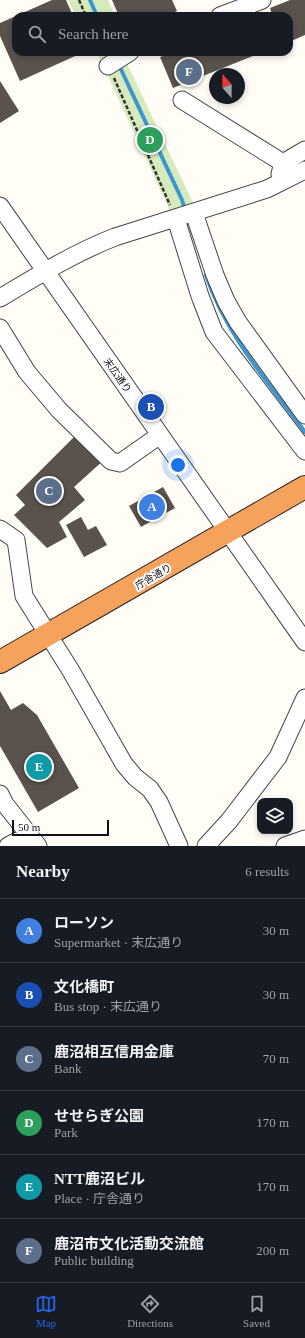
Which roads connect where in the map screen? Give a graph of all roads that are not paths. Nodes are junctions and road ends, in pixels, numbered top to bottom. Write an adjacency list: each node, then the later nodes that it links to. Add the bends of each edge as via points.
1 (262, 0): 2 (street)
2 (230, 12)
3 (124, 56): 4 (street)
4 (108, 66)
5 (182, 100): 7 (street)
6 (305, 150): 7 (street)
7 (283, 163): 9 (street)
8 (305, 170): 9 (street)
9 (278, 184): 11 (street)
10 (0, 206): 13 (street, 末広通り)
11 (194, 213): 12 (street); 16 (street, via 226,301)
12 (176, 219): 13 (street, via 114,237); 18 (street, via 214,332)
13 (45, 272): 14 (street); 17 (street, 末広通り)
14 (0, 298)
15 (0, 328): 17 (street, via 27,372 54,404 111,462 120,463)
16 (305, 416)
17 (160, 435): 21 (street, 末広通り)
18 (305, 451)
19 (305, 487): 21 (highway, 庁舎通り)
20 (0, 529): 22 (street, via 16,540 24,596)
21 (228, 531): 22 (highway, 庁舎通り); 23 (street, 末広通り)
22 (48, 635): 24 (highway, 庁舎通り); 30 (street, via 124,764 150,789)
23 (305, 642)
24 (0, 662)
25 (305, 698): 31 (street, via 278,757 229,821)
26 (0, 794): 28 (street)
27 (305, 839): 32 (street)
28 (34, 841): 29 (street)
29 (8, 846)
30 (178, 846)
31 (206, 846)
32 (285, 846)

